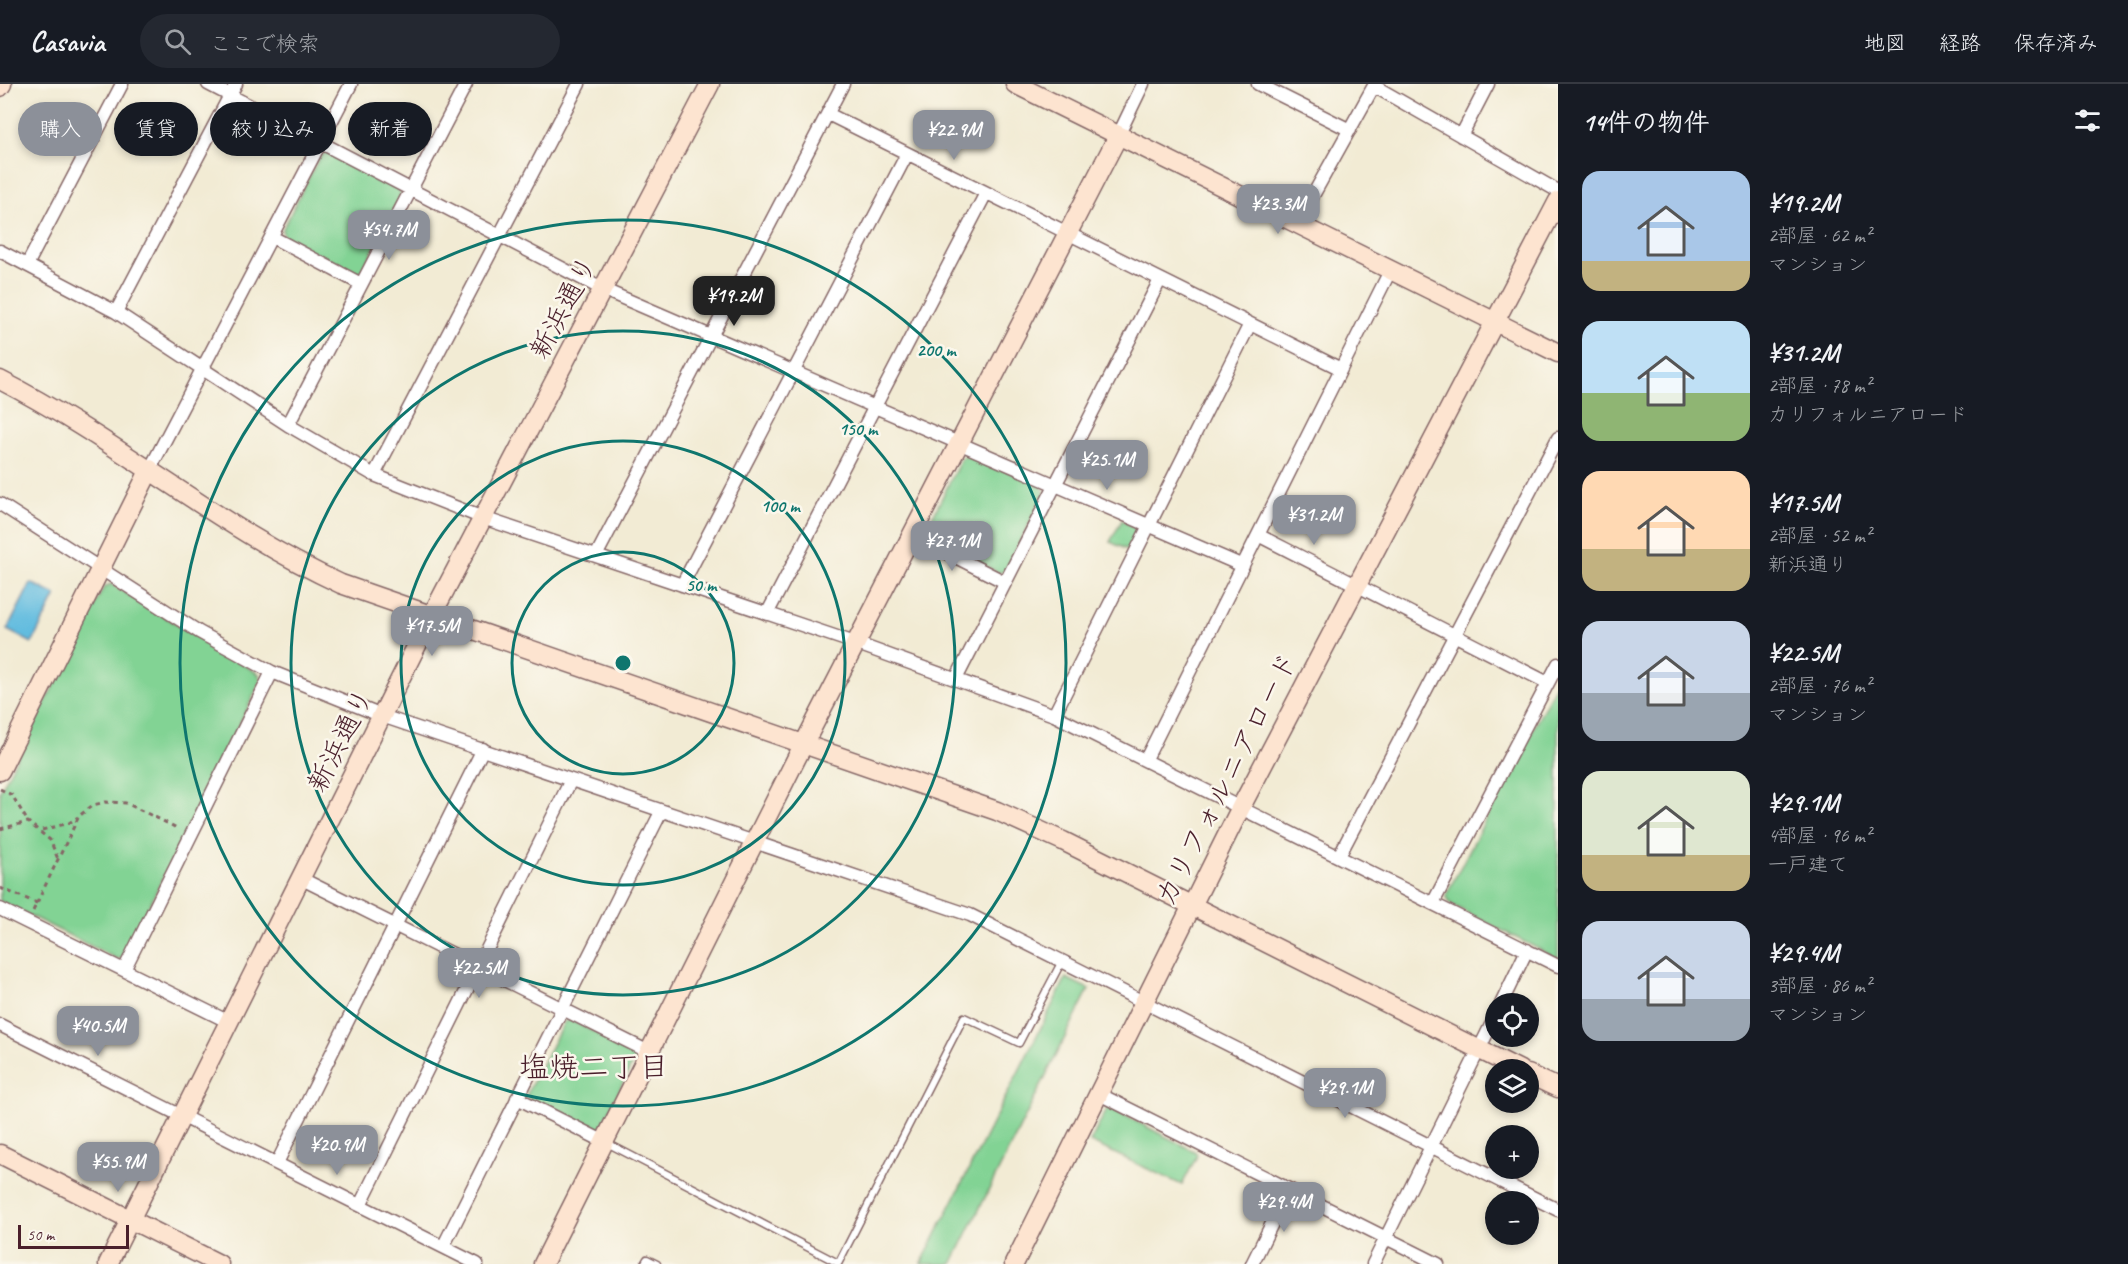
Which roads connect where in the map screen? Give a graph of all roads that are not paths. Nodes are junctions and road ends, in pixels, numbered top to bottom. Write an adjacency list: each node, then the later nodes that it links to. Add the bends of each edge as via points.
1 (122, 84): 32 (street)
2 (208, 84): 13 (street)
3 (351, 84): 15 (street)
4 (466, 84): 23 (street)
5 (579, 84): 29 (street)
6 (710, 84): 36 (street, 新浜通り)
7 (843, 84): 16 (street)
8 (1015, 84): 18 (street)
9 (1143, 84): 18 (street)
10 (1258, 84): 17 (street)
11 (1488, 84): 19 (street)
12 (1375, 85): 17 (street); 19 (street)
13 (233, 90): 14 (street); 37 (street)
14 (253, 102)
15 (336, 112)
16 (828, 114): 21 (street); 40 (street)
17 (1350, 130): 27 (street)
18 (1118, 135): 27 (street); 28 (street)
19 (1461, 136): 24 (street)
20 (336, 151): 23 (street)
21 (907, 154): 25 (street); 44 (street)
22 (313, 156): 30 (street)
23 (410, 190): 29 (street); 35 (street)
24 (1558, 191)
25 (986, 193): 28 (street); 46 (street)
26 (1558, 201): 38 (street, カリフォルニアロード)
27 (1297, 224): 33 (street)
28 (1068, 234): 34 (street); 49 (street)
29 (499, 236): 36 (street); 51 (street)
30 (272, 237): 35 (street); 42 (street)
31 (0, 251): 32 (street)
32 (27, 265): 37 (street)
33 (1390, 271): 38 (street); 43 (street)
34 (1160, 280): 39 (street); 52 (street)
35 (361, 284): 47 (street)
36 (602, 289): 40 (street); 54 (street, 新浜通り)
37 (116, 312): 42 (street)
38 (1494, 322): 41 (street); 63 (street, カリフォルニアロード)
39 (1250, 324): 43 (street); 55 (street)
40 (712, 337): 44 (street); 58 (street)
41 (1558, 353)
42 (201, 369): 47 (street); 50 (street)
43 (1341, 369): 57 (street)
44 (793, 372): 46 (street); 62 (street)
45 (0, 380): 50 (street)
46 (875, 407): 49 (street); 64 (street)
47 (288, 425): 51 (street)
48 (1558, 438): 66 (street)
49 (959, 444): 52 (street); 56 (street)
50 (150, 469): 60 (street); 65 (street, via 312,571)
51 (374, 475): 54 (street)
52 (1055, 485): 55 (street); 61 (street)
53 (0, 504): 60 (street)
54 (483, 518): 58 (street); 65 (street, 新浜通り)
55 (1149, 525): 59 (street); 72 (street)
56 (912, 535): 61 (street); 67 (street)
57 (1258, 535): 59 (street); 63 (street)
58 (596, 556): 62 (street)
59 (1243, 566): 76 (street)
60 (100, 568): 69 (street, via 199,632); 77 (street)
61 (1005, 582): 70 (street)
62 (682, 585): 64 (street)
63 (1356, 585): 66 (street); 79 (street, カリフォルニアロード)
64 (767, 614): 67 (street)
65 (432, 617): 73 (street, 新浜通り); 74 (street)
66 (1454, 634): 71 (street); 82 (street)
67 (855, 643): 70 (street); 74 (street)
68 (1558, 664): 71 (street)
69 (272, 672): 73 (street); 92 (street)
70 (956, 679): 72 (street)
71 (1548, 683): 84 (street)
72 (1054, 715): 76 (street)
73 (382, 716): 75 (street); 83 (street, 新浜通り)
74 (804, 743): 81 (street); 85 (street, via 996,811)
75 (483, 749): 78 (street); 87 (street)
76 (1146, 759): 79 (street)
77 (0, 771)
78 (572, 780): 80 (street); 91 (street)
79 (1241, 807): 82 (street); 85 (street, カリフォルニアロード)
80 (661, 812): 81 (street); 95 (street)
81 (754, 842): 89 (street, via 941,904); 100 (street)
82 (1338, 856): 84 (street)
83 (300, 878): 87 (street); 96 (street, 新浜通り)
84 (1433, 903): 88 (street)
85 (1191, 906): 94 (street, カリフォルニアロード); 99 (street)
86 (0, 909): 92 (street)
87 (395, 926): 91 (street); 110 (street)
88 (1527, 950): 90 (street); 93 (street)
89 (1063, 961): 94 (street); 123 (lane, via 1019,1043 964,1017)
90 (1558, 966)
91 (478, 967): 95 (street); 112 (street)
92 (124, 970): 96 (street)
93 (1506, 993)
94 (1144, 1002): 104 (street, カリフォルニアロード); 108 (street)
95 (562, 1009): 100 (street); 105 (street)
96 (229, 1022): 106 (street, 新浜通り)
97 (0, 1025): 106 (street)
98 (1485, 1036): 99 (street)
99 (1478, 1049): 101 (street); 108 (street)
100 (649, 1052): 107 (street)
101 (1498, 1059)
102 (1539, 1079): 103 (street)
103 (1558, 1088)
104 (1099, 1095): 111 (street); 124 (street, カリフォルニアロード)
105 (517, 1098): 107 (street); 116 (street)
106 (183, 1116): 110 (street); 114 (street, 新浜通り)
107 (604, 1142): 120 (street); 123 (lane)
108 (1431, 1145): 113 (street); 115 (street)
109 (0, 1154): 114 (street)
110 (277, 1163): 112 (street)
111 (1289, 1189): 115 (street); 125 (street)
112 (360, 1205): 116 (street)
113 (1558, 1210)
114 (131, 1220): 117 (street, 新浜通り); 118 (street)
115 (1386, 1238): 126 (street); 127 (street)
116 (443, 1247): 119 (street)
117 (108, 1264)
118 (219, 1264)
119 (477, 1264)
120 (543, 1264)
121 (644, 1264): 122 (lane, via 647,1259)
122 (657, 1264)
123 (838, 1264)
124 (1014, 1264)
125 (1252, 1264)
126 (1372, 1264)
127 (1438, 1264)

